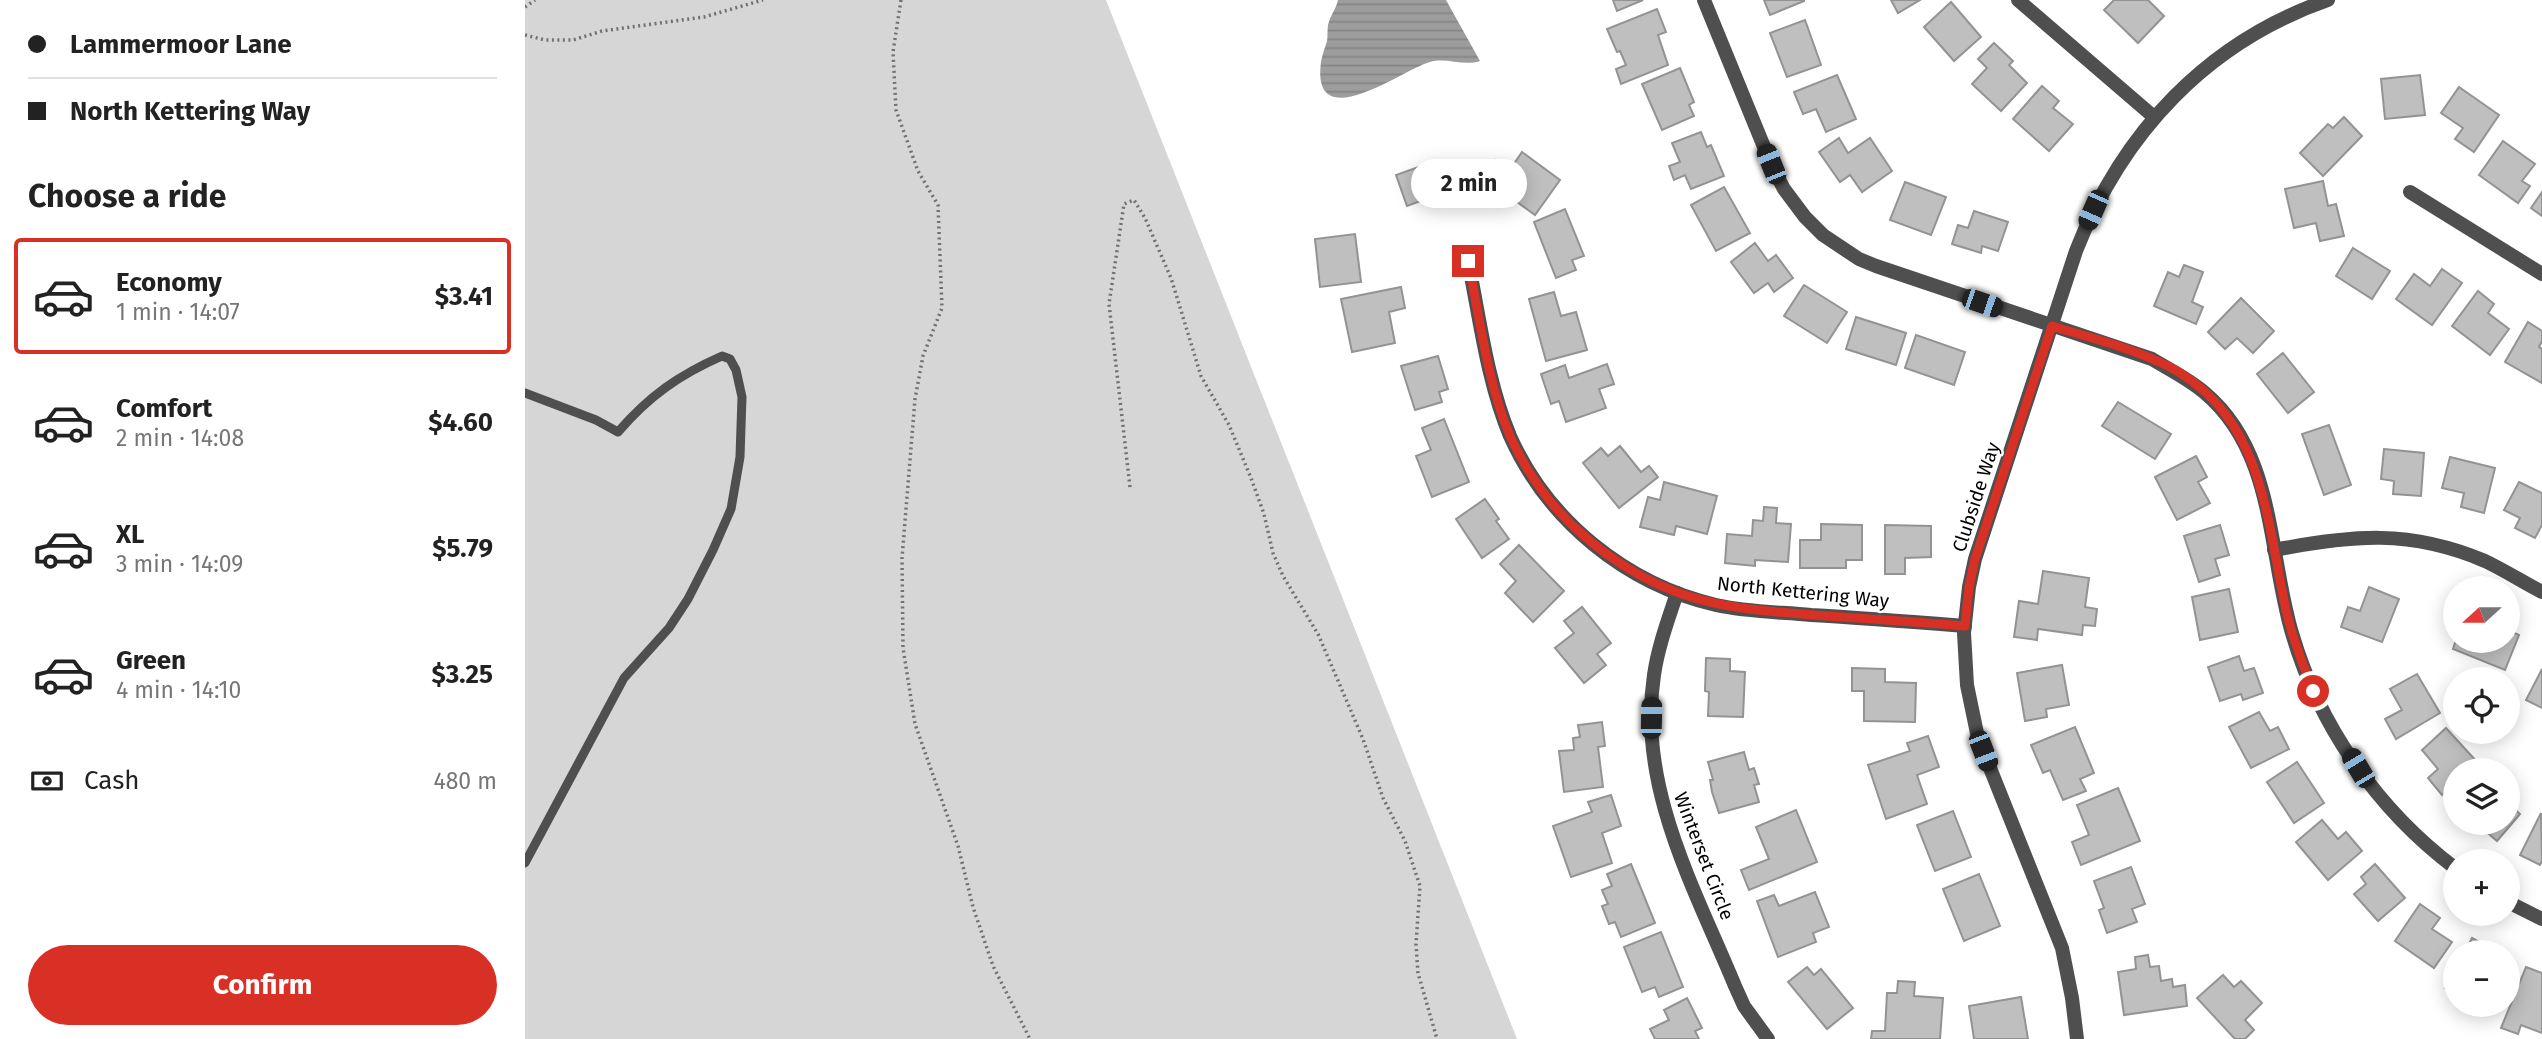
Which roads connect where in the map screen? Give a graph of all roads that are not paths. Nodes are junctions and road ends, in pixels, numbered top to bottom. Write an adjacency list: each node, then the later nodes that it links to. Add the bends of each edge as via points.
1 (1704, 0): 8 (street, via 1780,182 1823,235 1875,266)
2 (2018, 0): 4 (street)
3 (2328, 0): 4 (street, Clubside Way, via 2232,48)
4 (2154, 117): 8 (street, Clubside Way, via 2118,165 2093,210)
5 (2410, 192): 7 (street)
6 (1468, 261): 12 (street, North Kettering Way, via 1498,402 1528,470 1557,509 1601,551 1639,576)
7 (2542, 274)
8 (2052, 326): 10 (street, via 2152,359 2208,395 2231,420 2248,450 2265,498); 13 (street, Clubside Way, via 1975,559)
9 (525, 393): 15 (lane, via 618,432 663,387 722,356 730,359 736,370 742,397 740,457 731,509 713,550 669,628 624,678)
10 (2274, 550): 11 (street, via 2345,538 2420,541 2487,562); 14 (street, via 2293,636 2313,691 2338,738 2371,787)
11 (2542, 592)
12 (1677, 593): 13 (street, North Kettering Way, via 1737,609); 18 (street, Winterset Circle, via 1654,678 1651,735 1658,789 1670,831 1744,1006)
13 (1965, 626): 19 (street, Clubside Way, via 1967,685 1974,721 2062,948)
14 (2443, 858)
15 (525, 863)
16 (2520, 908): 17 (street)
17 (2542, 919)
18 (1768, 1039)
19 (2077, 1039)

